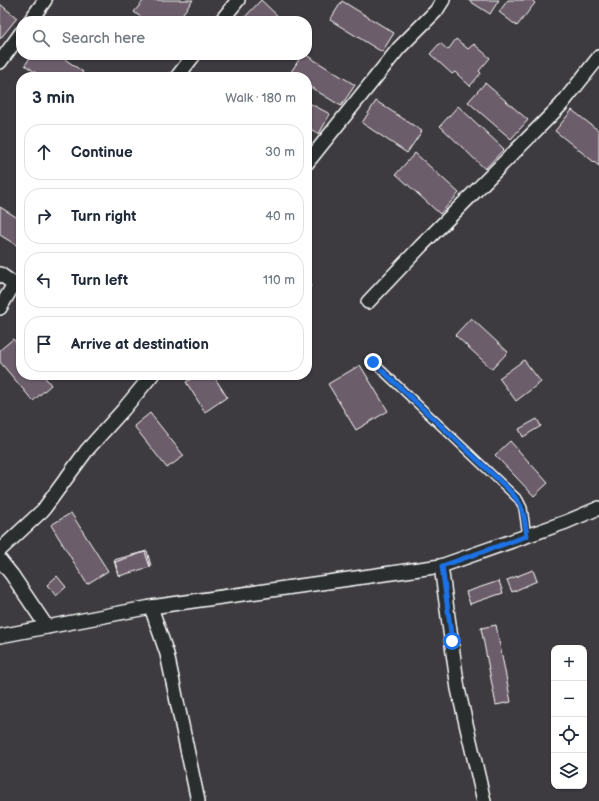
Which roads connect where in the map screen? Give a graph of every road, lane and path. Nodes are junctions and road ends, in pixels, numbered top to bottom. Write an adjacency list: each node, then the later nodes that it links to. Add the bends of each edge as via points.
1 (45, 0): 4 (street)
2 (238, 0): 5 (street)
3 (443, 0): 11 (street, via 399,48)
4 (34, 16)
5 (225, 16)
6 (16, 40): 9 (street)
7 (599, 57): 15 (street, via 561,105)
8 (190, 60): 10 (street)
9 (0, 62)
10 (181, 72)
11 (312, 157)
12 (0, 274): 13 (street)
13 (16, 279)
14 (16, 283): 16 (street)
15 (368, 302)
16 (0, 308)
17 (373, 362): 20 (lane, via 519,500 523,508)
18 (148, 380): 21 (street, via 87,450 43,510)
19 (599, 508): 20 (street)
20 (527, 536): 23 (street)
21 (0, 550)
22 (0, 560): 25 (street)
23 (442, 566): 24 (street); 28 (street, via 458,689)
24 (151, 607): 25 (street); 27 (street, via 167,654)
25 (47, 627): 26 (street)
26 (0, 636)
27 (198, 801)
28 (484, 801)

